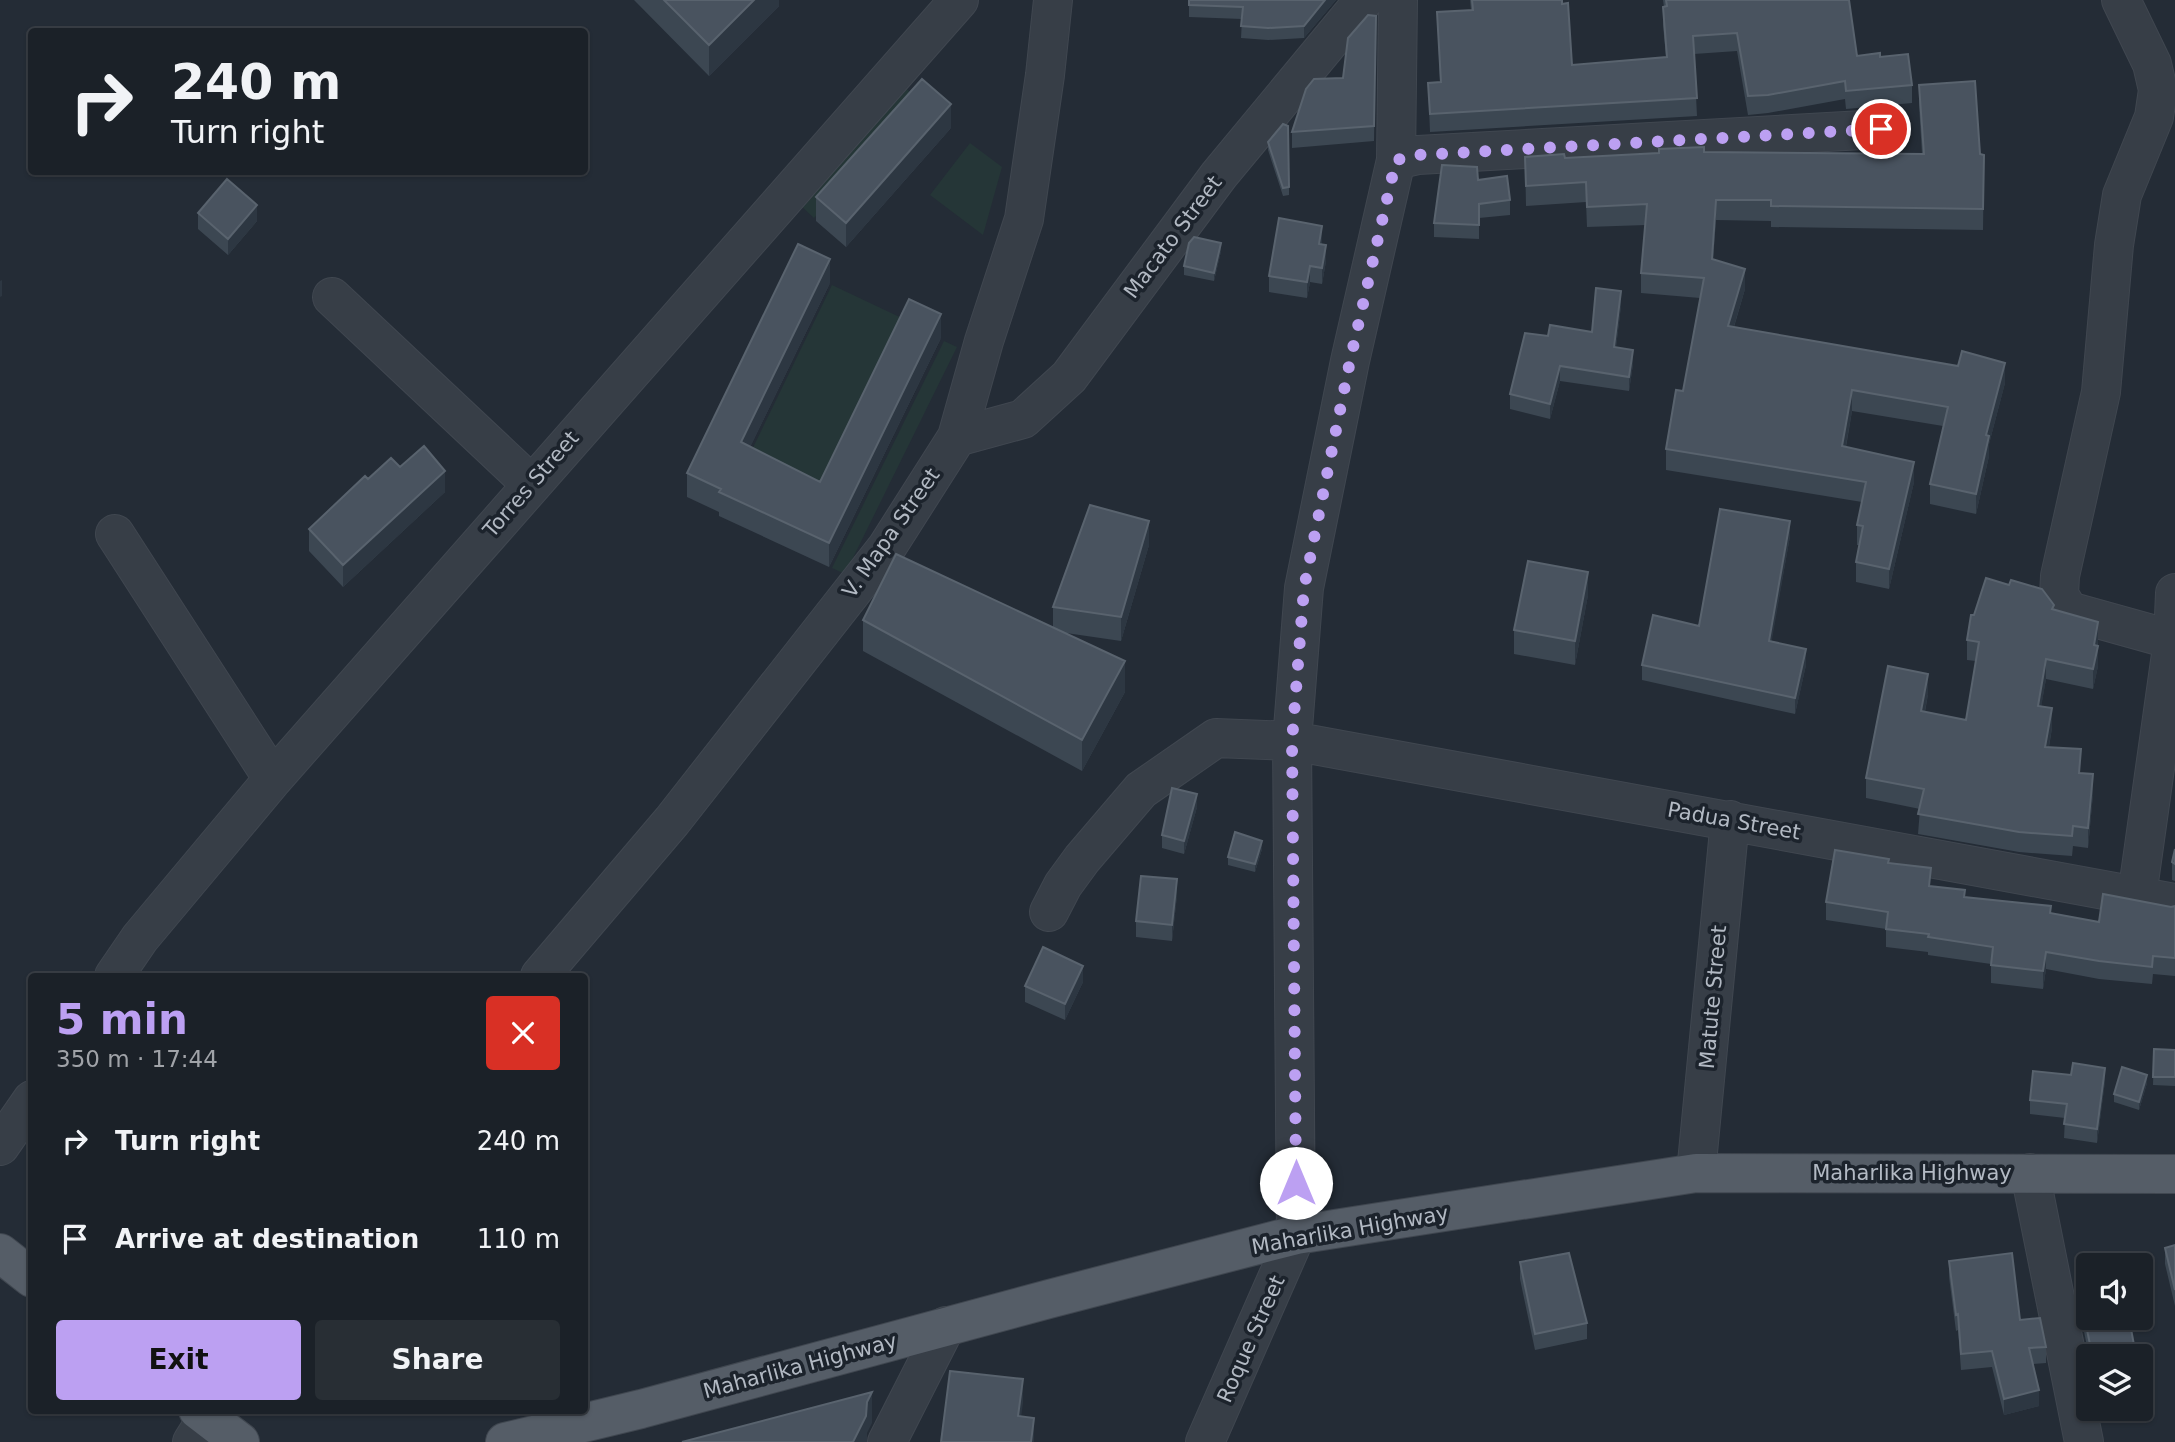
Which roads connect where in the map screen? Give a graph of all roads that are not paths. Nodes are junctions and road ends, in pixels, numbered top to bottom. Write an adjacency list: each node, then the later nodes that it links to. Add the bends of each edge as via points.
1 (960, 0): 10 (street, Torres Street)
2 (1053, 0): 9 (street, V. Mapa Street, via 1024,219)
3 (1364, 0): 9 (street, Macato Street, via 1219,175 1069,377 1023,419)
4 (1398, 0): 7 (street)
5 (2121, 0): 13 (street, via 2152,64 2158,90 2154,117 2122,195 2101,392 2059,595 2069,611)
6 (1881, 129): 7 (street, via 1418,155)
7 (1396, 160): 14 (street, via 1304,588)
8 (332, 297): 10 (street)
9 (957, 437): 21 (street, V. Mapa Street, via 887,547 672,821)
10 (531, 484): 15 (street, Torres Street)
11 (115, 534): 15 (street)
12 (2175, 593): 13 (street)
13 (2173, 640): 17 (street)
14 (1292, 741): 16 (street, Padua Street); 19 (street, Padua Street, via 1216,738 1141,790 1082,859); 27 (street)
15 (273, 779): 20 (street, Torres Street)
16 (1730, 820): 17 (street, Padua Street); 24 (street, Matute Street)
17 (2137, 896): 18 (street, Padua Street)
18 (2175, 903)
19 (1049, 912)
20 (116, 973)
21 (543, 973)
22 (28, 1106): 23 (street)
23 (0, 1146)
24 (1696, 1173): 25 (main road, Maharlika Highway); 27 (main road, Maharlika Highway)
25 (2030, 1173): 26 (main road, Maharlika Highway); 36 (street)
26 (2175, 1174)
27 (1297, 1235): 30 (main road, Maharlika Highway); 35 (street, Roque Street)
28 (0, 1253): 29 (main road)
29 (28, 1275)
30 (946, 1326): 32 (main road, Maharlika Highway); 34 (street)
31 (202, 1420): 33 (main road)
32 (524, 1440)
33 (240, 1442)
34 (887, 1442)
35 (1205, 1442)
36 (2084, 1442)

